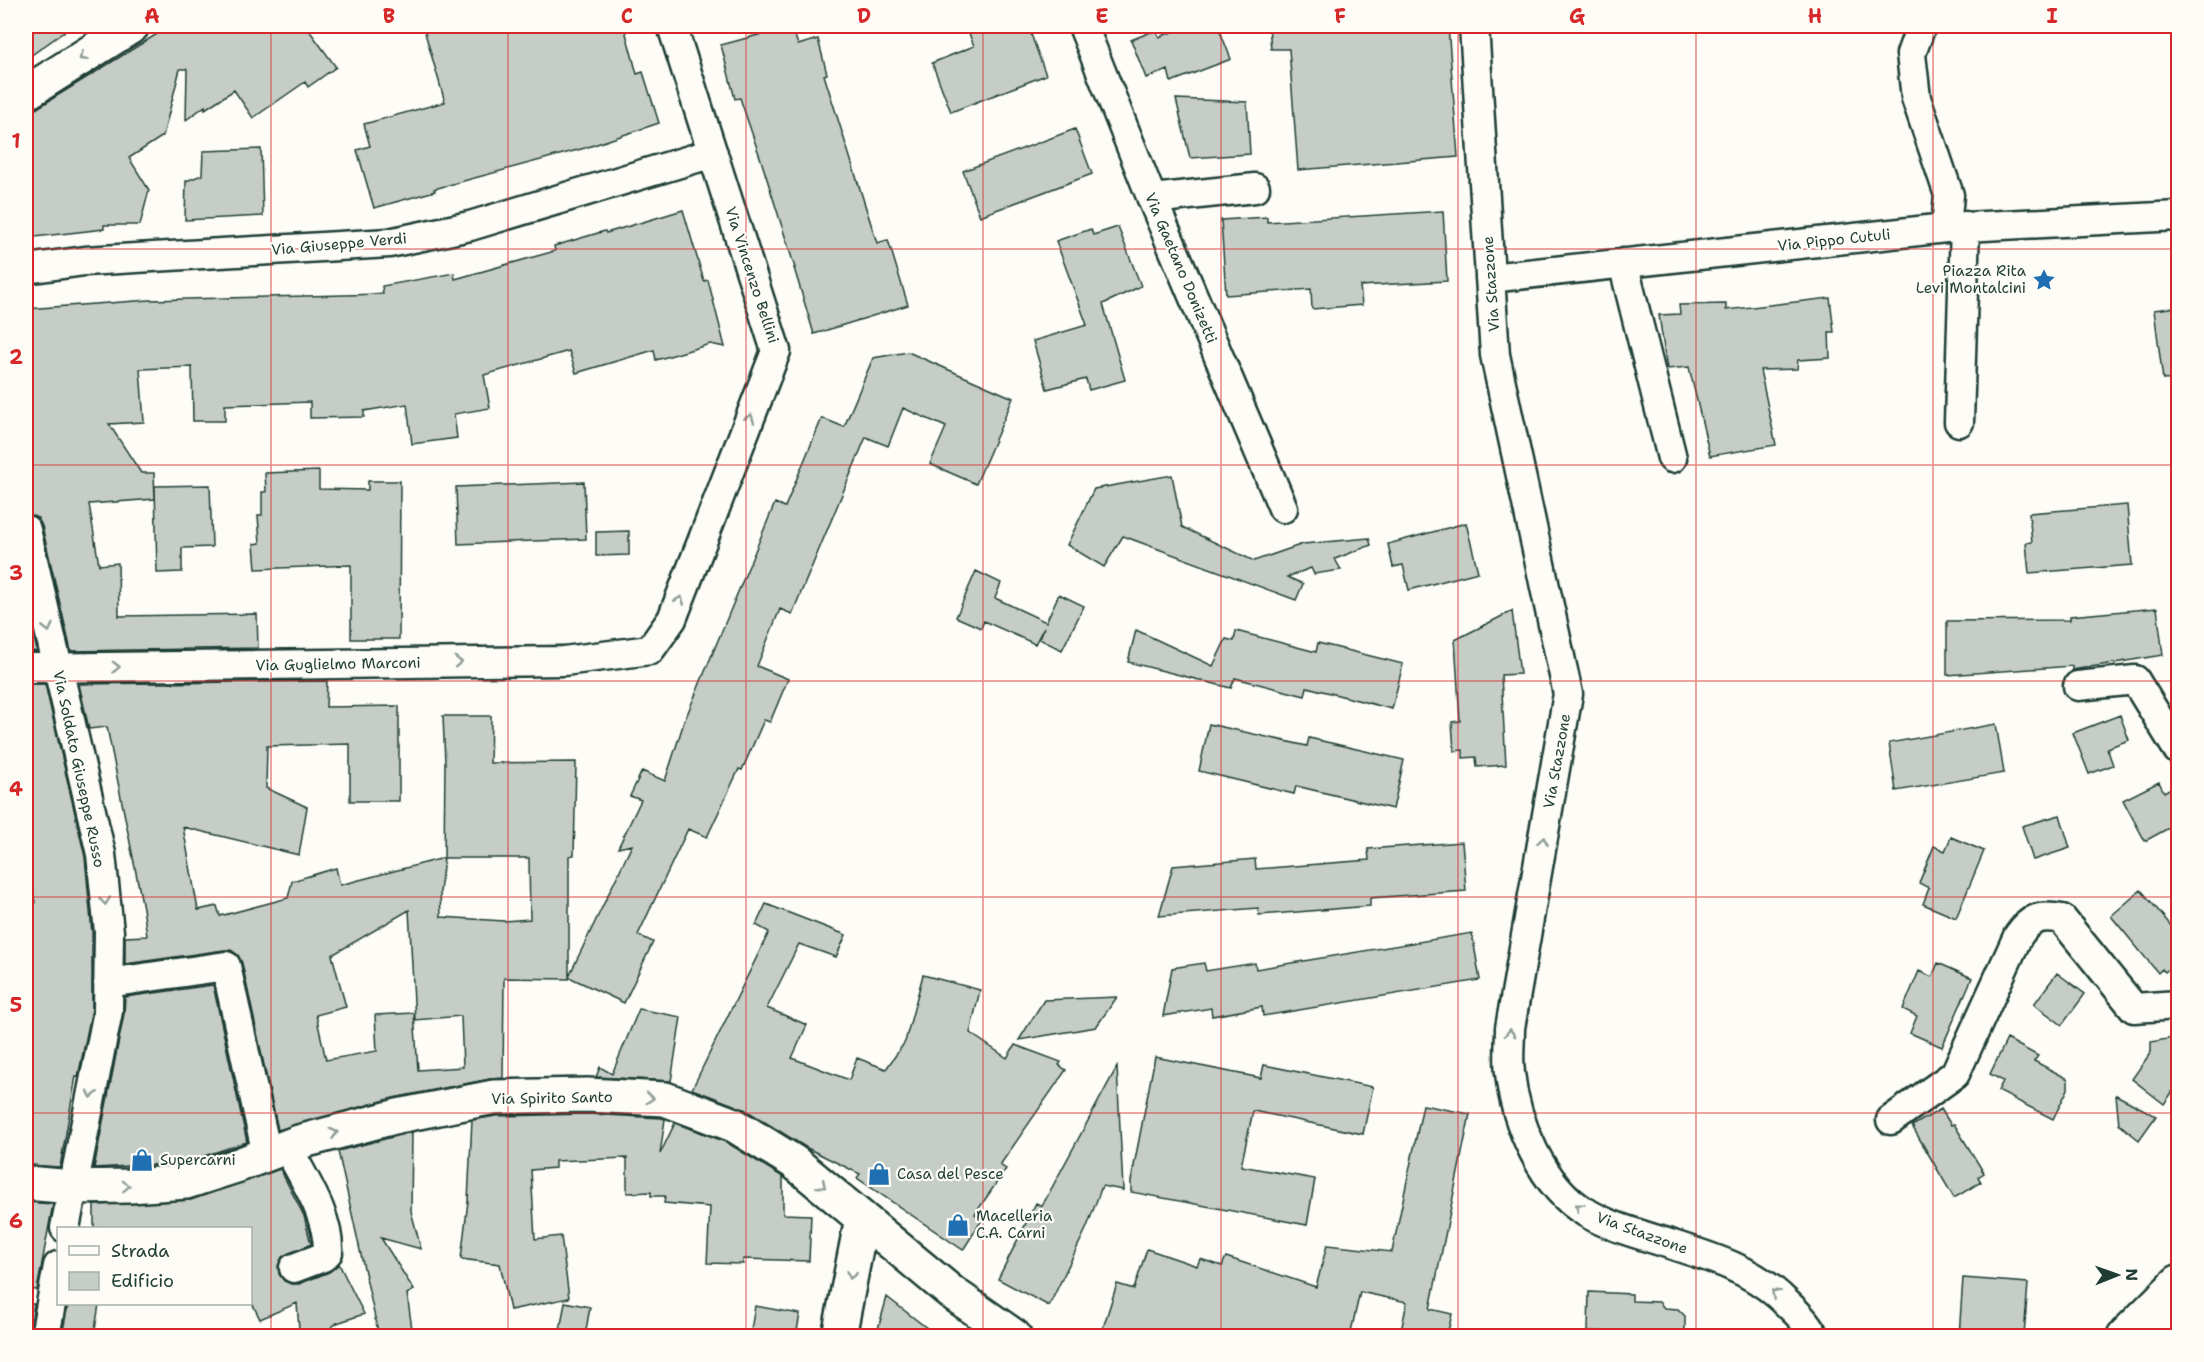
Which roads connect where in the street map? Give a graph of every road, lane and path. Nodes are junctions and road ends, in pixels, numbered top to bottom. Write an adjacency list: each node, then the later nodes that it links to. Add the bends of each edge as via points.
1 (132, 26): 6 (street, one-way to 6)
2 (672, 26): 7 (street, Via Vincenzo Bellini)
3 (1083, 26): 9 (street, Via Gaetano Donizetti)
4 (1474, 26): 14 (street, Via Stazzone)
5 (1921, 26): 11 (street, via 1911,54 1916,98)
6 (26, 93)
7 (713, 153): 13 (street, Via Giuseppe Verdi, via 470,226 389,243 85,261); 19 (street, Via Vincenzo Bellini, one-way to 7, via 672,619 776,351)
8 (1255, 188): 9 (street)
9 (1152, 199): 17 (street, Via Gaetano Donizetti)
10 (2178, 216): 11 (street, Via Pippo Cutuli)
11 (1955, 227): 12 (street, Via Pippo Cutuli); 15 (street)
12 (1623, 263): 14 (street, Via Pippo Cutuli); 16 (street)
13 (26, 269)
14 (1490, 278): 39 (street, Via Stazzone, one-way to 14, via 1768,1286 1731,1264 1586,1213 1562,1193 1537,1159 1521,1120 1510,1074 1510,1028 1568,694 1495,355)
15 (1959, 422)
16 (1672, 458)
17 (1283, 508)
18 (26, 530): 21 (street, Via Soldato Giuseppe Russo, one-way to 21)
19 (650, 650): 21 (street, Via Guglielmo Marconi, one-way to 19, via 564,661)
20 (26, 668): 21 (street, Via Guglielmo Marconi)
21 (57, 668): 24 (street, Via Soldato Giuseppe Russo, one-way to 24, via 101,854 109,932)
22 (2078, 686): 23 (street, via 2135,680)
23 (2178, 750)
24 (108, 983): 27 (street, via 226,966); 29 (street, Via Soldato Giuseppe Russo, one-way to 29, via 108,1011)
25 (2178, 1005): 26 (street, via 2134,1008 2062,919 2045,916 2027,923 1955,1074)
26 (1891, 1120)
27 (277, 1150): 29 (street, Via Spirito Santo, one-way to 27, via 186,1182); 30 (street, Via Spirito Santo, one-way to 30, via 398,1116 494,1097 587,1095 665,1099 734,1125 794,1162); 32 (street, via 325,1222 328,1240 328,1252 323,1257)
28 (26, 1183): 29 (street, Via Spirito Santo)
29 (73, 1187): 31 (street, Via Soldato Giuseppe Russo)
30 (862, 1218): 37 (street, one-way to 37); 38 (street, Via Spirito Santo, via 951,1292)
31 (66, 1227)
32 (294, 1268)
33 (57, 1271): 36 (street)
34 (2178, 1282): 40 (street)
35 (2178, 1291): 41 (street)
36 (45, 1336)
37 (839, 1336)
38 (1014, 1336)
39 (1814, 1336)
40 (2124, 1336)
41 (2159, 1336)

